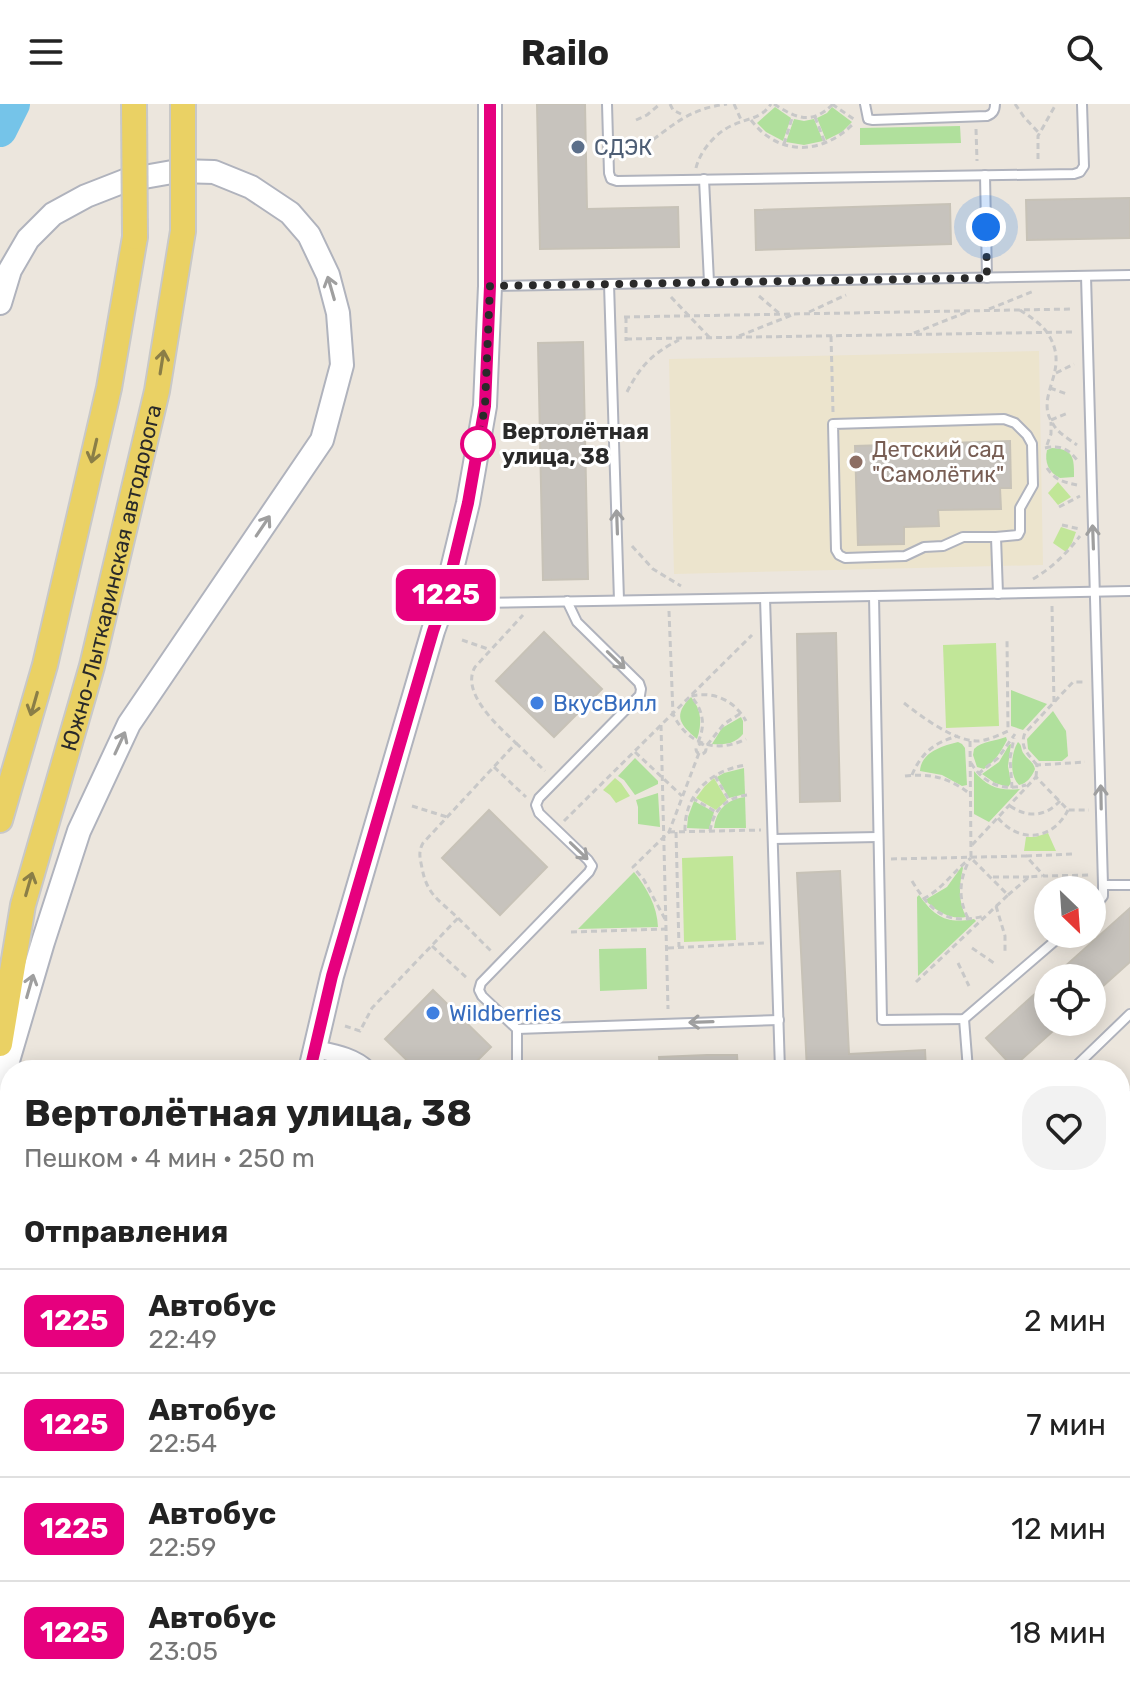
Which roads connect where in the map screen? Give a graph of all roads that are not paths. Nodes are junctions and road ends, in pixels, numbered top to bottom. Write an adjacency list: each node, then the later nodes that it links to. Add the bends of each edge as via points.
1 (134, 104): 26 (main road, Южно-Лыткаринская автодорога, one-way to 26, bridge, via 135,237 109,388 45,665)
2 (183, 104): 37 (main road, Южно-Лыткаринская автодорога, one-way to 2, bridge, via 23,905 92,666 157,391 183,231)
3 (490, 104): 15 (main road)
4 (607, 104): 9 (lane, via 611,179)
5 (865, 104): 6 (lane, via 868,119 873,120 975,117 992,114)
6 (995, 104)
7 (1082, 104): 8 (lane, via 1080,172)
8 (981, 175): 9 (lane); 12 (lane)
9 (700, 179): 13 (lane)
10 (1130, 275): 11 (lane)
11 (1086, 276): 12 (lane); 19 (lane, one-way to 11)
12 (987, 278): 13 (lane)
13 (709, 282): 14 (lane)
14 (609, 284): 15 (lane); 24 (lane, one-way to 14)
15 (490, 286): 20 (main road, via 485,406)
16 (0, 303): 38 (main road, one-way to 16, via 79,831 129,724 322,440 342,365 338,313 309,235 290,213 251,187 214,172 178,171 127,180 53,214 28,239 10,270)
17 (996, 537): 17 (lane, via 1018,535 1020,508 1033,485 1032,444 1015,423 1004,419 833,424 839,555 902,556 963,537); 21 (lane)
18 (1130, 591): 19 (lane)
19 (1095, 592): 21 (lane); 29 (lane, one-way to 19)
20 (446, 594): 25 (lane, via 475,603); 39 (main road)
21 (998, 594): 22 (lane)
22 (874, 596): 23 (lane); 28 (lane)
23 (765, 598): 24 (lane); 27 (lane)
24 (619, 600): 25 (lane)
25 (567, 601): 36 (lane, one-way to 36, via 577,622 641,689 536,805 592,866 481,983 482,996)
26 (0, 820)
27 (773, 835): 28 (lane); 35 (lane)
28 (878, 837): 34 (lane, via 882,1020)
29 (1103, 876)
30 (1106, 881): 31 (lane)
31 (1130, 885)
32 (1047, 948): 34 (lane)
33 (1130, 1014): 44 (lane)
34 (964, 1019): 43 (lane)
35 (779, 1020): 36 (lane, one-way to 36); 42 (lane)
36 (517, 1029): 41 (lane)
37 (0, 1044)
38 (8, 1060)
39 (312, 1060): 40 (street, via 340,1054)
40 (354, 1060)
41 (517, 1060)
42 (780, 1060)
43 (967, 1060)
44 (1082, 1060)

